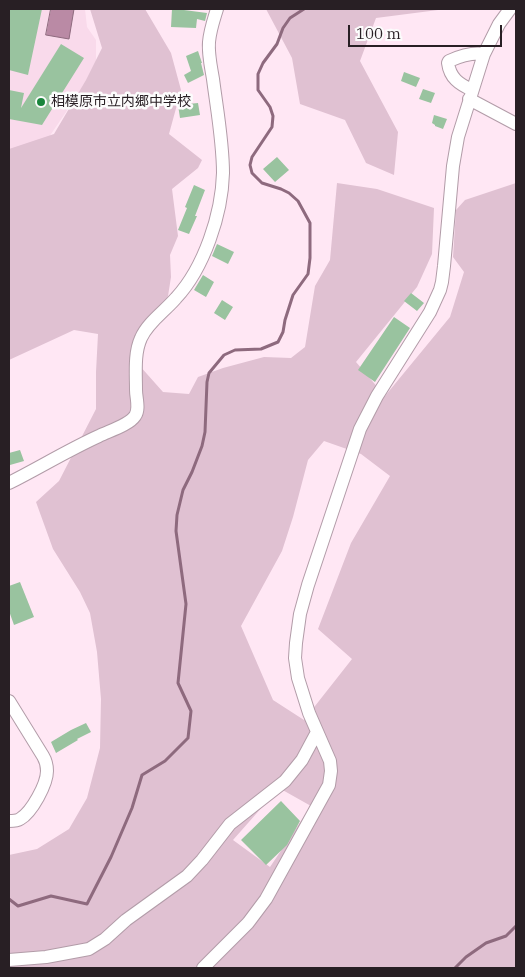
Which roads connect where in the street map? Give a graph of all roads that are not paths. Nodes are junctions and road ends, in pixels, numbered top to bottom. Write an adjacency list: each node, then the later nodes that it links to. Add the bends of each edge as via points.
1 (217, 9): 6 (street, via 209,46 222,152 220,199 209,238 190,279 176,299 148,327 139,343 136,415 121,426)
2 (510, 9): 3 (street)
3 (484, 54): 4 (street); 4 (street, via 458,57 448,63 451,75)
4 (471, 95): 5 (street); 8 (street, via 453,166 440,290 360,429 300,614 296,668)
5 (516, 124)
6 (9, 483)
7 (9, 702): 9 (street, via 43,756 47,770 45,782 29,810 20,818)
8 (317, 732): 10 (street, via 302,760 285,781 230,824 187,876 126,920 105,940 89,949 70,953); 11 (street, via 330,761 329,785 266,899 248,923)
9 (9, 821)
10 (9, 960)
11 (203, 968)

